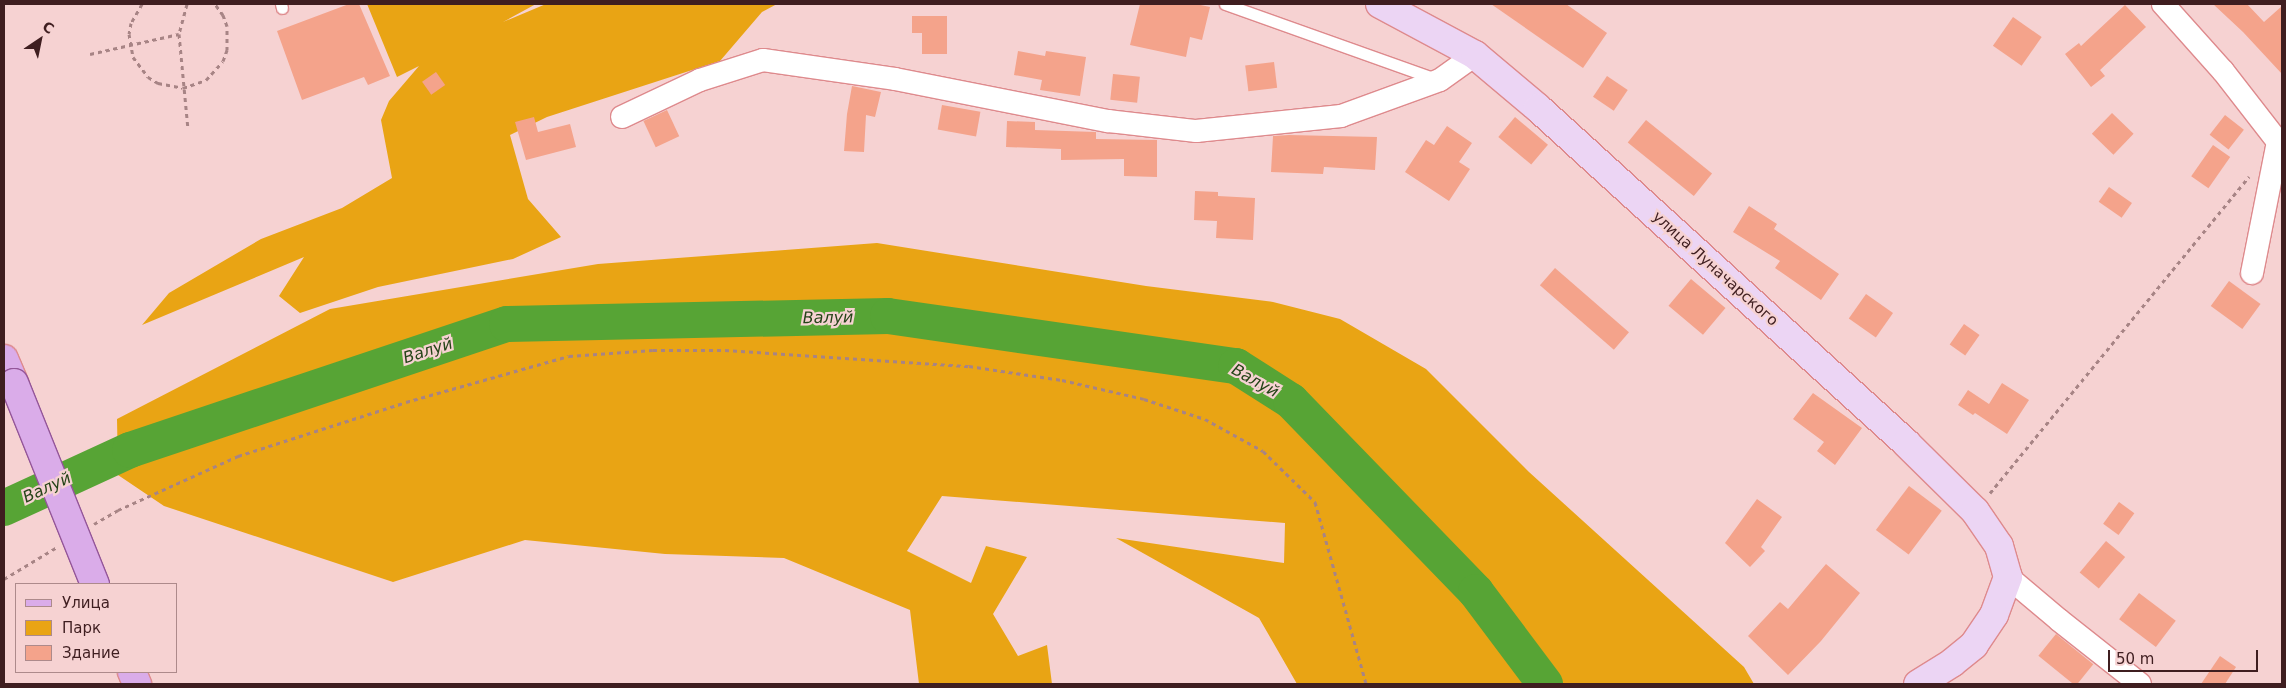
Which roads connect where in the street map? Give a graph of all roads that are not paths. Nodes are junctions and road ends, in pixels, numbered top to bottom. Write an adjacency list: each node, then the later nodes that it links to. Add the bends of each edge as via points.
1 (1224, 4): 5 (lane)
2 (1380, 4): 4 (main road, улица Луначарского)
3 (2163, 4): 7 (street, via 2223,71)
4 (1475, 55): 5 (street); 10 (main road, улица Луначарского, via 1538,108 1906,443 1975,511 1999,546)
5 (1440, 80): 6 (street, via 1341,116 1196,131 1108,121 895,79 763,60 700,80)
6 (622, 117)
7 (2281, 146): 8 (street)
8 (2252, 273)
9 (9, 371): 11 (main road, bridge)
10 (2008, 577): 12 (main road, via 1994,615 1974,645); 13 (street)
11 (96, 583)
12 (1918, 684)
13 (2140, 684)

